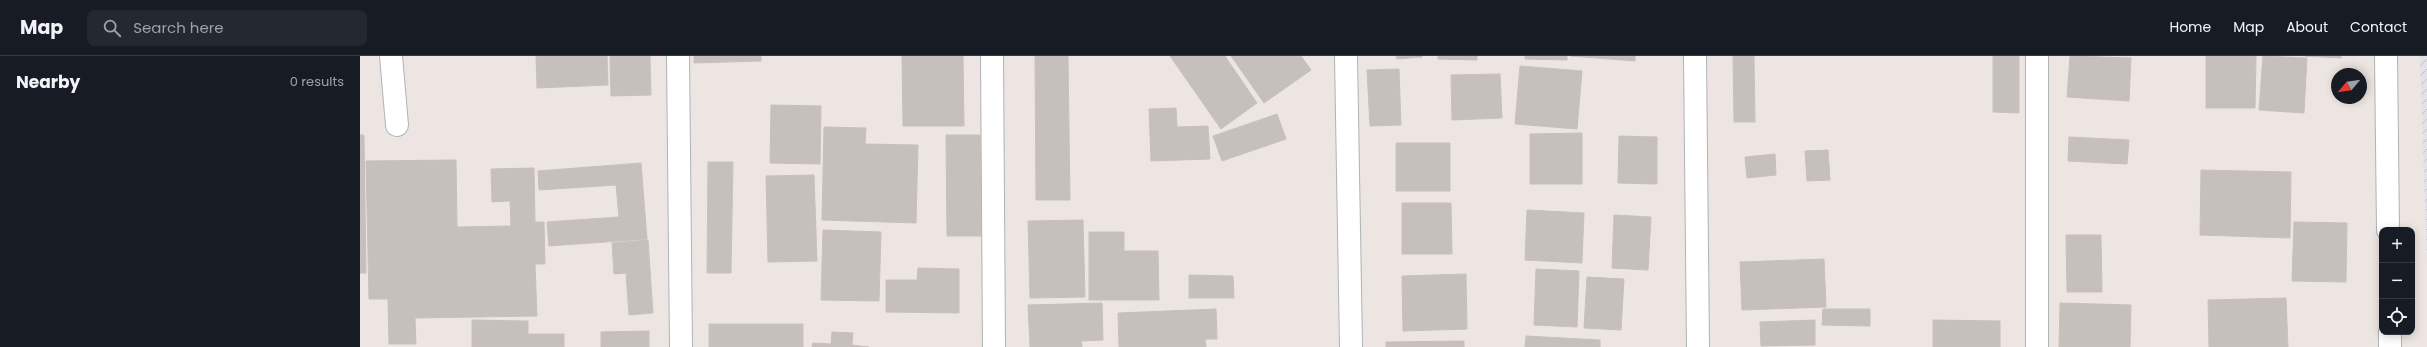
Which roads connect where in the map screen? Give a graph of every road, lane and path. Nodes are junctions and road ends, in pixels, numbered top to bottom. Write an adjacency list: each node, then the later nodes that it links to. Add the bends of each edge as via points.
1 (391, 56): 8 (street)
2 (678, 56): 11 (street)
3 (992, 56): 12 (street)
4 (1346, 56): 13 (street)
5 (1695, 56): 14 (street)
6 (2037, 56): 15 (street)
7 (2386, 56): 9 (street)
8 (397, 125)
9 (2388, 227)
10 (2390, 335): 16 (street)
11 (681, 347)
12 (994, 347)
13 (1351, 347)
14 (1698, 347)
15 (2037, 347)
16 (2390, 347)

